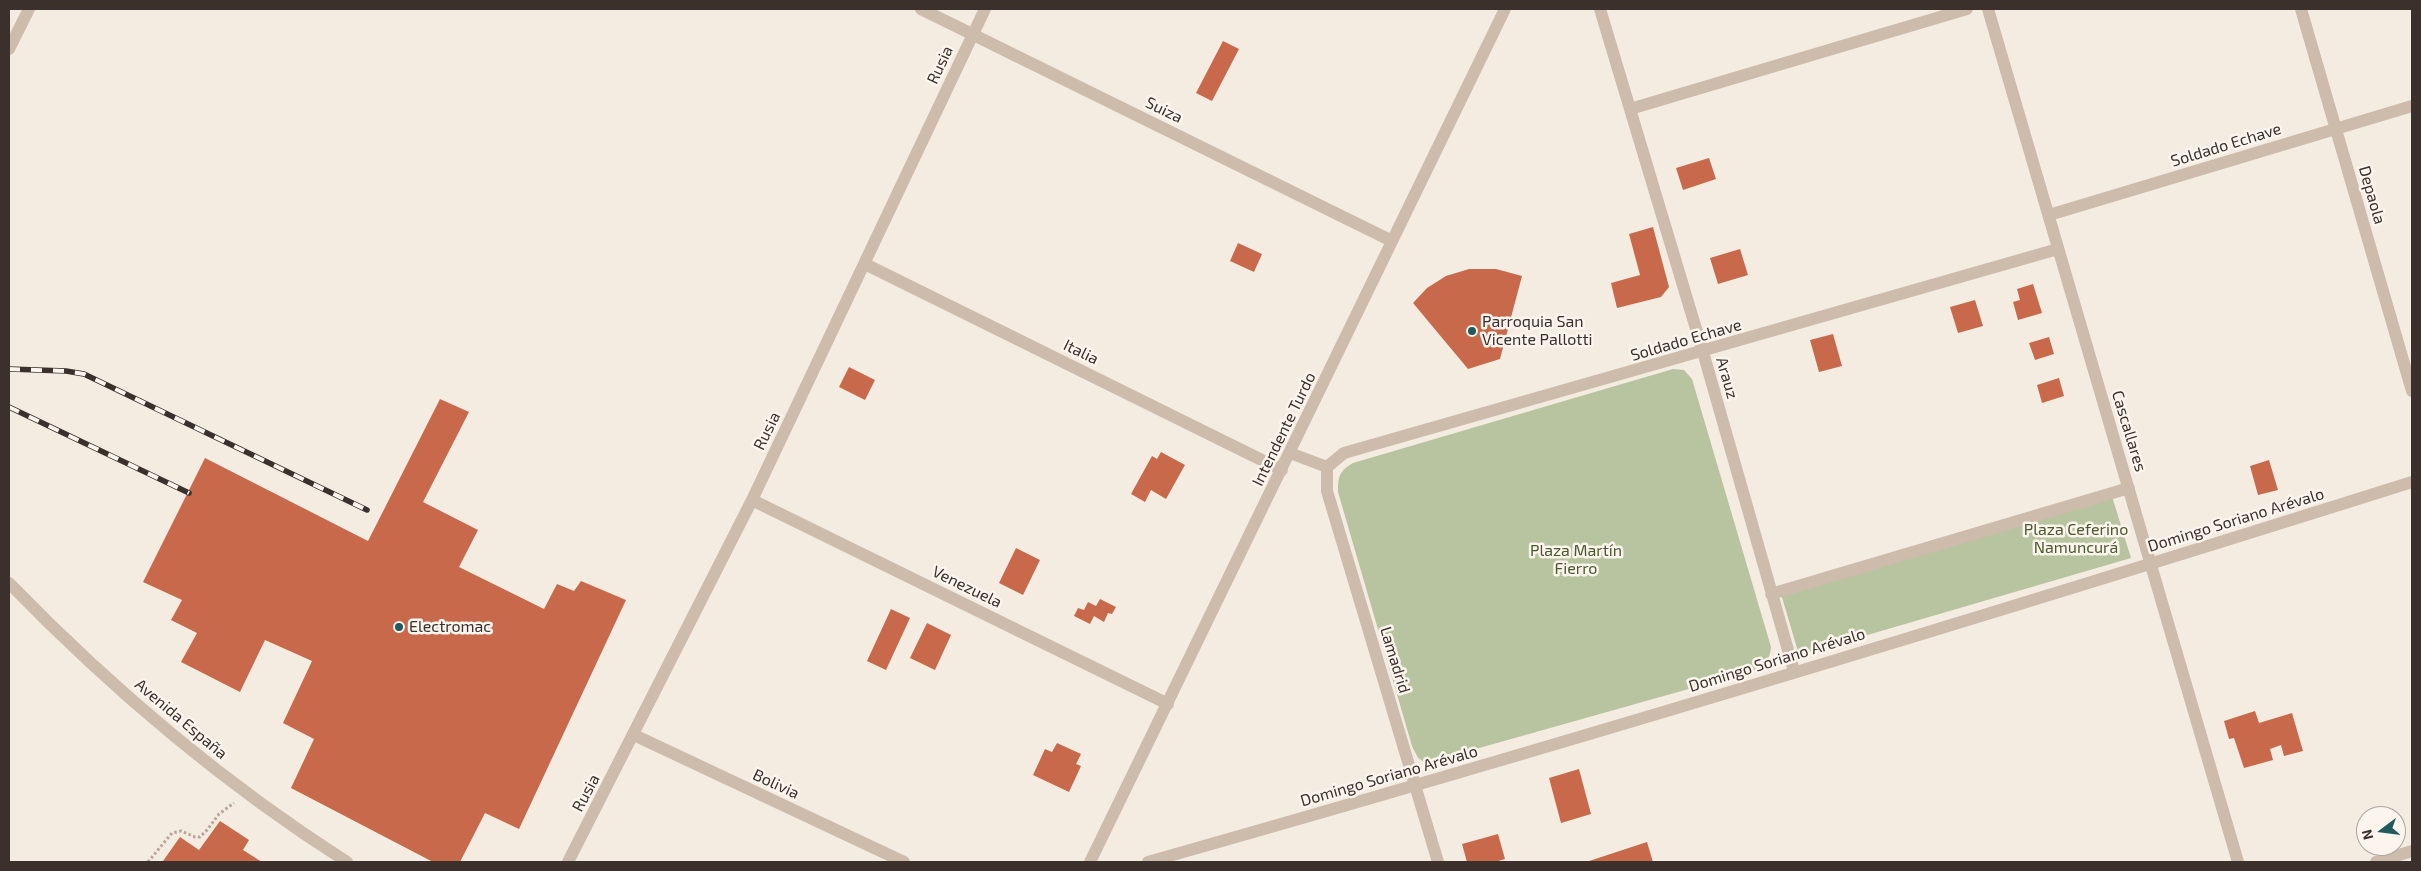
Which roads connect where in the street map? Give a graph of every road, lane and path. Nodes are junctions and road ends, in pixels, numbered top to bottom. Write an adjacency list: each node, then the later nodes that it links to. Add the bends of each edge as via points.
1 (29, 9): 10 (street)
2 (921, 9): 9 (street, Suiza)
3 (985, 9): 9 (street, Rusia)
4 (1506, 9): 15 (street, Intendente Turdo)
5 (1600, 9): 12 (street, Arauz)
6 (1967, 9): 12 (street)
7 (1988, 9): 14 (street, Cascallares)
8 (2301, 9): 13 (street, Depaola)
9 (972, 34): 15 (street, Suiza); 17 (street, Rusia)
10 (9, 49)
11 (2412, 106): 13 (street, Soldado Echave)
12 (1630, 109): 18 (street, Arauz)
13 (2335, 130): 14 (street, Soldado Echave); 19 (street, Depaola)
14 (2049, 215): 16 (street, Cascallares)
15 (1392, 241): 20 (street, Intendente Turdo)
16 (2058, 249): 18 (street, Soldado Echave); 24 (street, Cascallares)
17 (865, 264): 22 (street, Italia); 25 (street, Rusia)
18 (1703, 352): 21 (street, Soldado Echave, via 1344,453); 28 (street, Arauz)
19 (2412, 391)
20 (1290, 453): 21 (street); 22 (street, Intendente Turdo)
21 (1327, 467): 32 (street, Lamadrid, via 1327,491)
22 (1282, 470): 30 (street, Intendente Turdo)
23 (2412, 482): 26 (street, Domingo Soriano Arévalo)
24 (2129, 488): 26 (street, Cascallares); 28 (street)
25 (752, 500): 30 (street, Venezuela); 31 (street, Rusia)
26 (2152, 564): 29 (street, Domingo Soriano Arévalo); 42 (street, Cascallares)
27 (9, 583): 33 (street, Avenida España, via 89,663 188,749)
28 (1771, 594): 29 (street, Arauz)
29 (1794, 671): 32 (street, Domingo Soriano Arévalo)
30 (1168, 704): 39 (street, Intendente Turdo)
31 (634, 735): 37 (street, Rusia); 38 (street, Bolivia)
32 (1416, 786): 40 (street, Domingo Soriano Arévalo); 41 (street, Lamadrid)
33 (242, 790): 35 (path, via 200,837 195,838 181,830 172,833); 36 (street, Avenida España)
34 (2412, 852): 43 (street)
35 (148, 862)
36 (346, 862)
37 (568, 862)
38 (904, 862)
39 (1090, 862)
40 (1148, 862)
41 (1438, 862)
42 (2238, 862)
43 (2376, 862)

